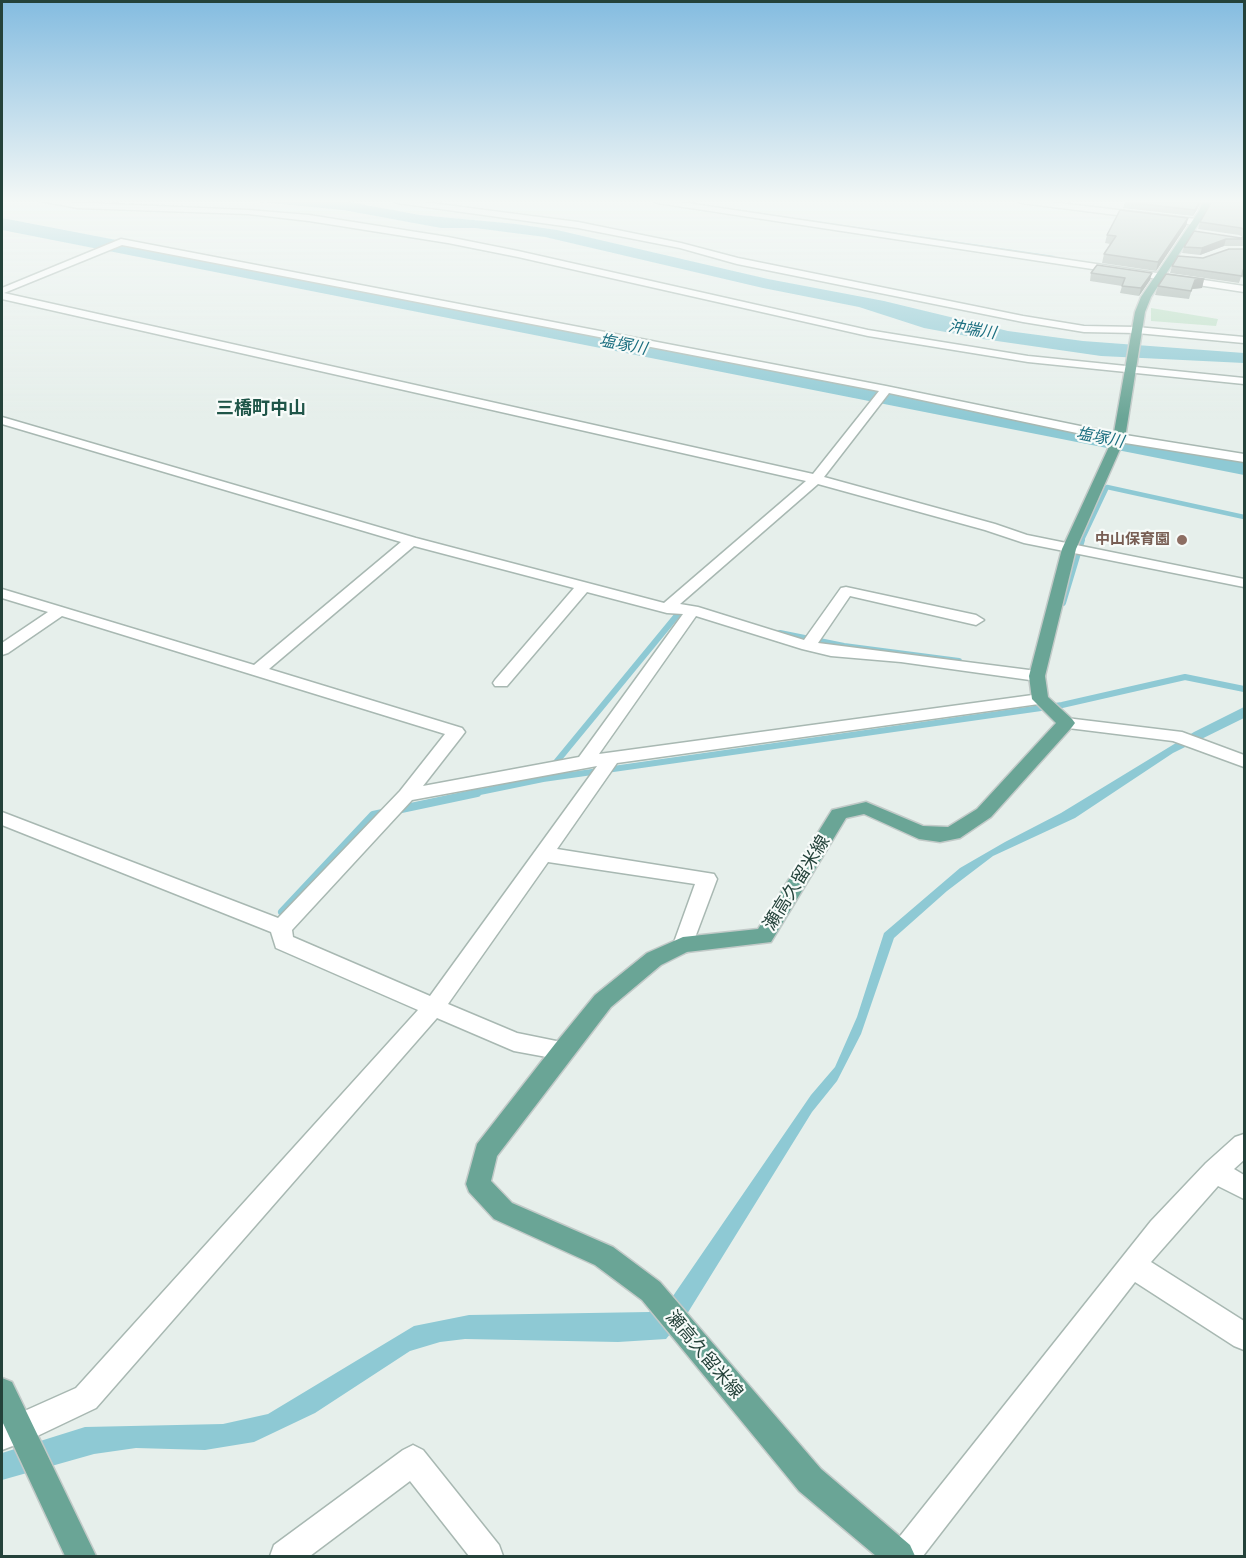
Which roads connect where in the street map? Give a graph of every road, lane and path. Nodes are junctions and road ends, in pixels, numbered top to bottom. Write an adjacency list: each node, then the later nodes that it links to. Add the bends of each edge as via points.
1 (44, 274): 8 (street)
2 (286, 274): 14 (street)
3 (601, 274): 12 (street, via 868,333 1028,359)
4 (800, 274): 10 (street, via 1023,319 1084,329)
5 (1155, 274): 6 (street)
6 (1162, 275): 7 (street); 10 (main road, via 1146,297)
7 (1245, 289)
8 (2, 291)
9 (2, 296): 18 (street)
10 (1137, 332): 11 (street); 12 (main road)
11 (1245, 340)
12 (1131, 369): 13 (street); 16 (main road)
13 (1245, 381)
14 (886, 389): 16 (street); 18 (street)
15 (2, 420): 19 (street)
16 (1119, 438): 17 (street); 20 (main road)
17 (1245, 458)
18 (816, 479): 20 (street); 24 (street)
19 (411, 541): 22 (street); 30 (street)
20 (1069, 549): 21 (street); 31 (main road)
21 (1245, 583)
22 (584, 586): 24 (street); 32 (street)
23 (2, 593): 26 (street)
24 (668, 608): 25 (street)
25 (693, 610): 28 (street); 36 (street)
26 (60, 611): 29 (street); 30 (street)
27 (976, 620): 28 (street, via 846,591)
28 (808, 646): 31 (street)
29 (2, 650)
30 (257, 671): 37 (street, via 456,732)
31 (1037, 676): 33 (main road)
32 (501, 683)
33 (1052, 710): 34 (street); 35 (street, via 1176,736); 41 (main road, 瀬高久留米線, via 984,813 953,833 920,832 866,808 839,814 764,936)
34 (611, 759): 36 (street); 39 (street)
35 (1245, 761)
36 (585, 762): 37 (street)
37 (406, 795): 40 (street)
38 (2, 818): 40 (street)
39 (543, 854): 41 (street, via 707,879); 42 (street)
40 (281, 928): 42 (street, via 283,942)
41 (683, 945): 43 (main road, 瀬高久留米線, via 654,958 603,1001)
42 (434, 1007): 43 (street, via 514,1042); 50 (street, via 86,1398)
43 (563, 1050): 54 (main road, 瀬高久留米線, via 486,1152 478,1184 503,1211 603,1256 651,1291 810,1480)
44 (1245, 1145): 45 (street)
45 (1215, 1171): 46 (street); 47 (street)
46 (1245, 1188)
47 (1132, 1265): 48 (street); 55 (street)
48 (1245, 1336)
49 (2, 1392): 50 (main road)
50 (11, 1432): 51 (main road)
51 (81, 1557)
52 (285, 1557): 53 (street, via 413,1460)
53 (488, 1557)
54 (899, 1557)
55 (904, 1557)

